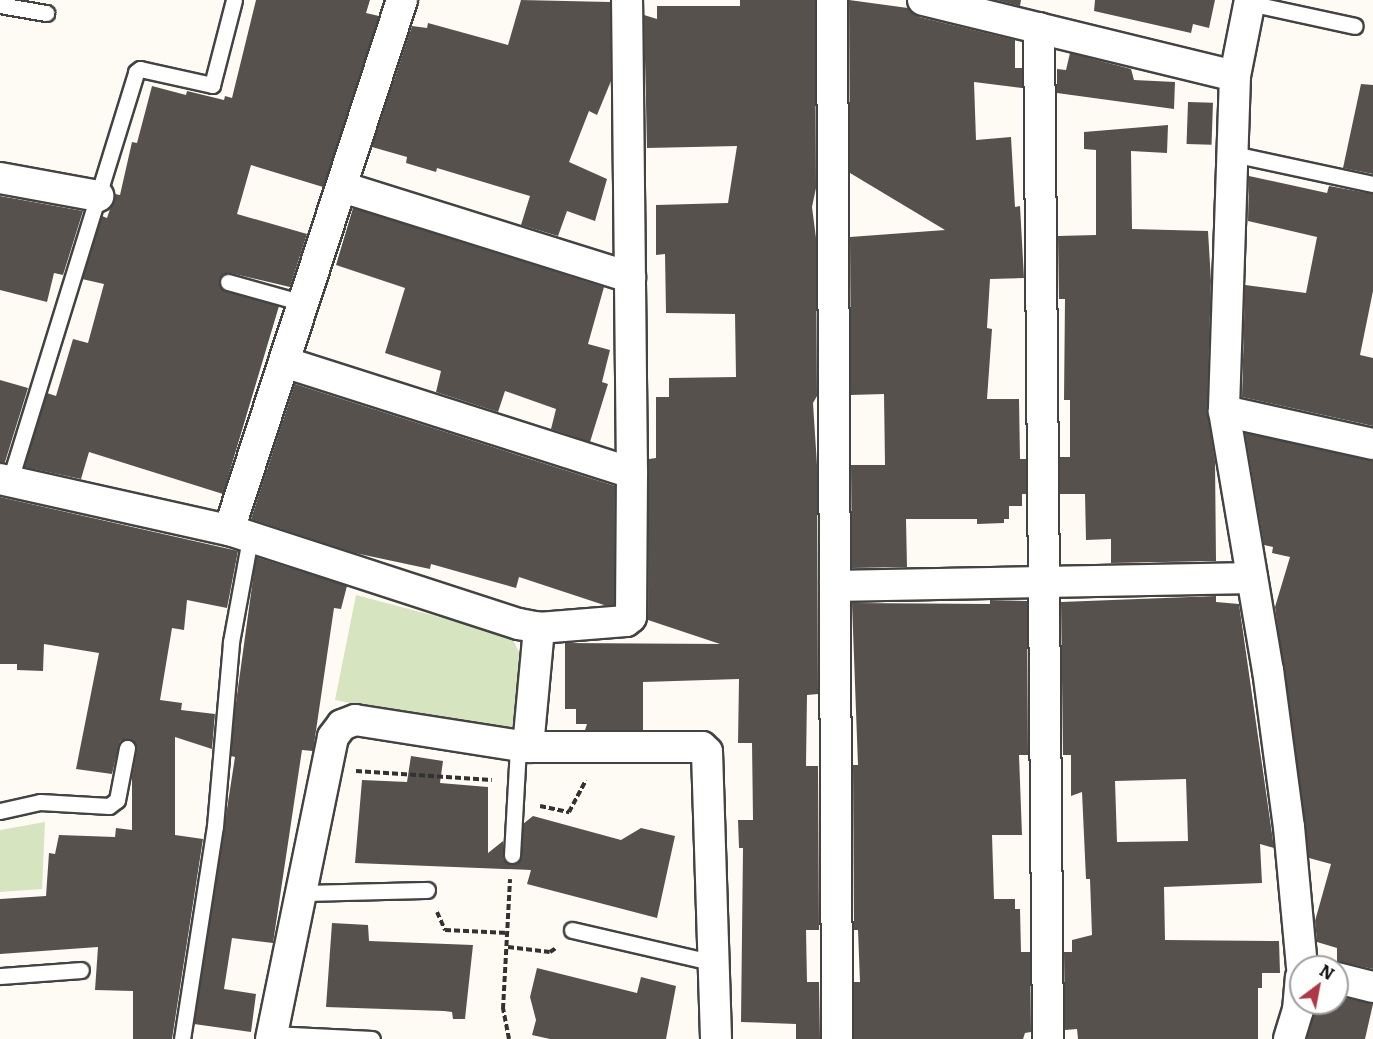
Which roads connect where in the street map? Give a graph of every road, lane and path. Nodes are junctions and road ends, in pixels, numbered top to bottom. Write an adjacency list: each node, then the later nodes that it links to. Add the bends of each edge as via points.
1 (234, 0): 17 (lane, via 212,86 140,69 136,72)
2 (402, 0): 16 (street)
3 (627, 0): 18 (street)
4 (832, 0): 29 (street)
5 (922, 0): 8 (street)
6 (1250, 1): 10 (lane); 12 (street)
7 (0, 5): 9 (lane)
8 (982, 7): 11 (street)
9 (46, 14)
10 (1355, 26)
11 (1039, 28): 12 (street); 28 (street)
12 (1235, 76): 13 (street)
13 (1233, 154): 15 (lane); 22 (street)
14 (0, 178): 17 (street)
15 (1373, 184)
16 (342, 187): 18 (street); 20 (street)
17 (98, 195): 25 (lane)
18 (630, 277): 24 (street)
19 (228, 282): 20 (lane)
20 (303, 303): 21 (street)
21 (284, 362): 24 (street); 26 (street)
22 (1224, 411): 23 (street); 27 (street)
23 (1373, 444)
24 (632, 473): 30 (street, via 631,617 626,621)
25 (5, 479): 26 (street)
26 (239, 534): 30 (street, via 469,610); 52 (lane, via 214,826)
27 (1252, 578): 28 (street); 44 (street, via 1289,827)
28 (1043, 583): 29 (street); 57 (street)
29 (835, 586): 56 (street)
30 (539, 628): 31 (street)
31 (523, 746): 35 (lane); 40 (street, via 355,720 342,725 333,738); 45 (street, via 702,747 707,752)
32 (127, 748): 37 (lane, via 117,800 109,806 40,802)
33 (352, 771): 35 (path)
34 (590, 776): 36 (path, via 569,812)
35 (516, 783): 36 (lane)
36 (515, 801): 38 (lane)
37 (0, 811)
38 (512, 855): 42 (path)
39 (427, 890): 40 (lane); 42 (path, via 433,892 440,926 445,930)
40 (302, 893): 51 (street)
41 (572, 930): 43 (path, via 563,934 550,952); 45 (lane)
42 (508, 933): 43 (path)
43 (508, 947): 54 (path, via 503,1009)
44 (1301, 955)
45 (715, 963): 55 (street)
46 (81, 970): 47 (lane)
47 (0, 976)
48 (1349, 981): 49 (street)
49 (1373, 987)
50 (1296, 1015): 58 (street)
51 (271, 1036): 53 (lane)
52 (182, 1039)
53 (372, 1039)
54 (509, 1039)
55 (716, 1039)
56 (837, 1039)
57 (1048, 1039)
58 (1289, 1039)

